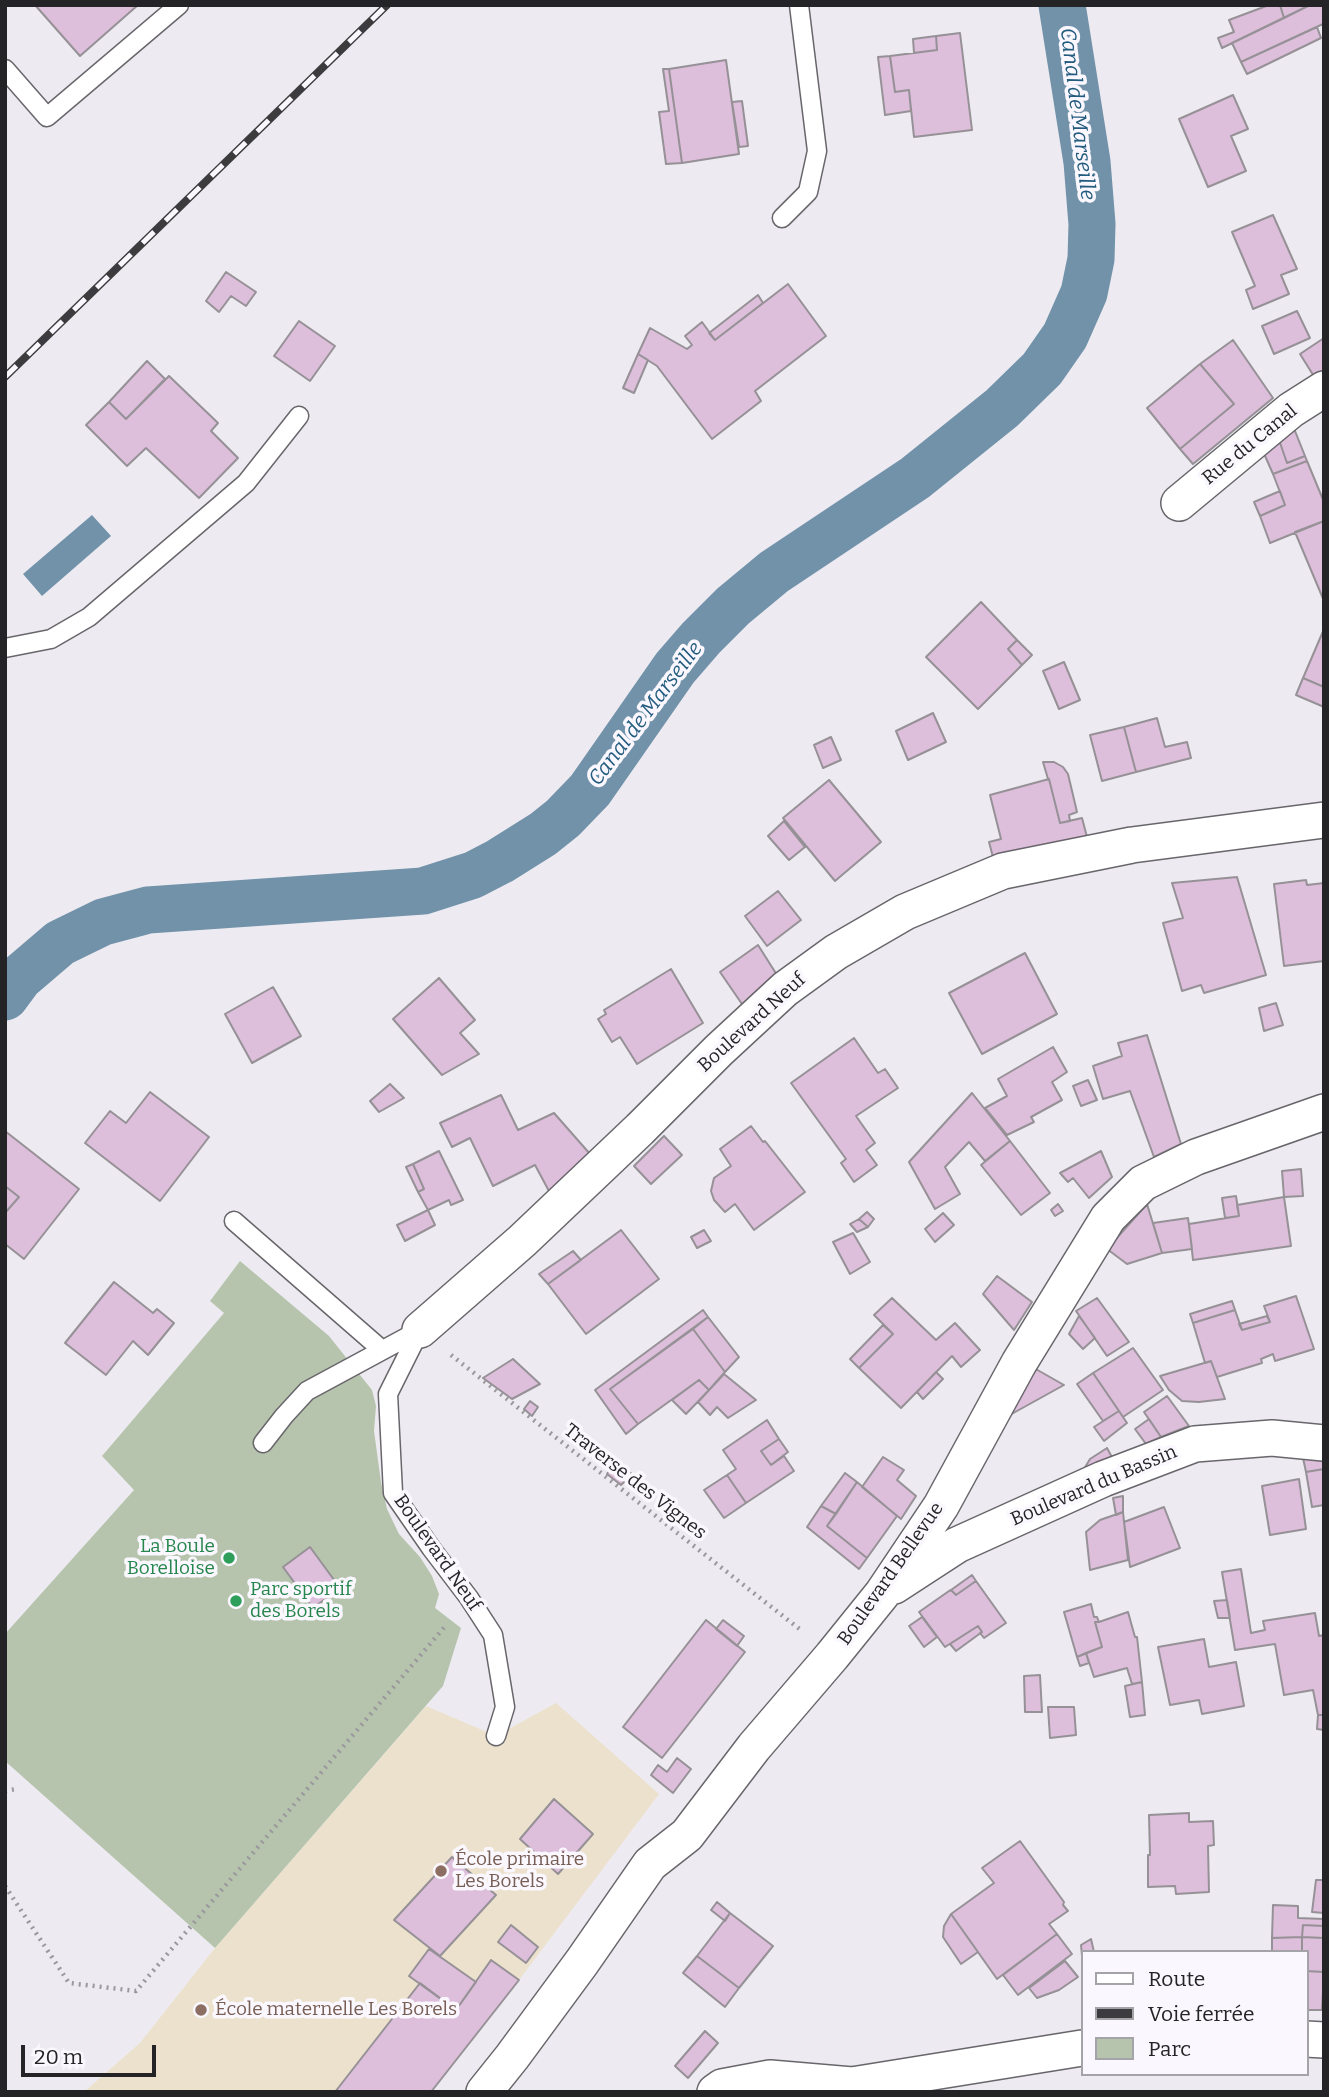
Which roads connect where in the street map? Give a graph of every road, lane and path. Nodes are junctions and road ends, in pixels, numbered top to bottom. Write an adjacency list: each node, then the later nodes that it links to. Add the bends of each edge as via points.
1 (179, 5): 3 (lane, via 47,117)
2 (799, 5): 4 (lane, via 817,151 808,192)
3 (5, 69)
4 (782, 218)
5 (1324, 389): 7 (street, Rue du Canal, via 1291,410)
6 (299, 416): 8 (lane, via 246,483 89,617 51,639)
7 (1179, 503)
8 (5, 648)
9 (1324, 820): 12 (street, Boulevard Neuf, via 1132,845 1003,872 905,912 836,952 785,989 532,1232)
10 (1324, 1112): 16 (street, Boulevard Bellevue, via 1196,1157 1143,1183 1108,1218 1019,1363 941,1506)
11 (234, 1221): 13 (lane)
12 (420, 1330): 13 (lane, Boulevard Neuf); 17 (lane, Boulevard Neuf, via 388,1394 393,1493); 18 (path, Traverse des Vignes)
13 (382, 1350): 14 (lane, Boulevard Neuf, via 307,1391)
14 (263, 1443)
15 (1324, 1443): 16 (street, Boulevard du Bassin, via 1272,1438 1195,1444 1103,1479 957,1545)
16 (882, 1594): 18 (street, Boulevard Bellevue)
17 (469, 1598): 19 (lane, Boulevard Neuf, via 493,1636 505,1707); 22 (path, via 136,1991 69,1983)
18 (832, 1656): 24 (street, Boulevard Bellevue, via 687,1835 650,1864)
19 (496, 1736)
20 (16, 1789): 21 (path)
21 (5, 1791)
22 (5, 1886)
23 (1080, 2048): 25 (street, via 852,2085 771,2078)
24 (484, 2092)
25 (715, 2092)

